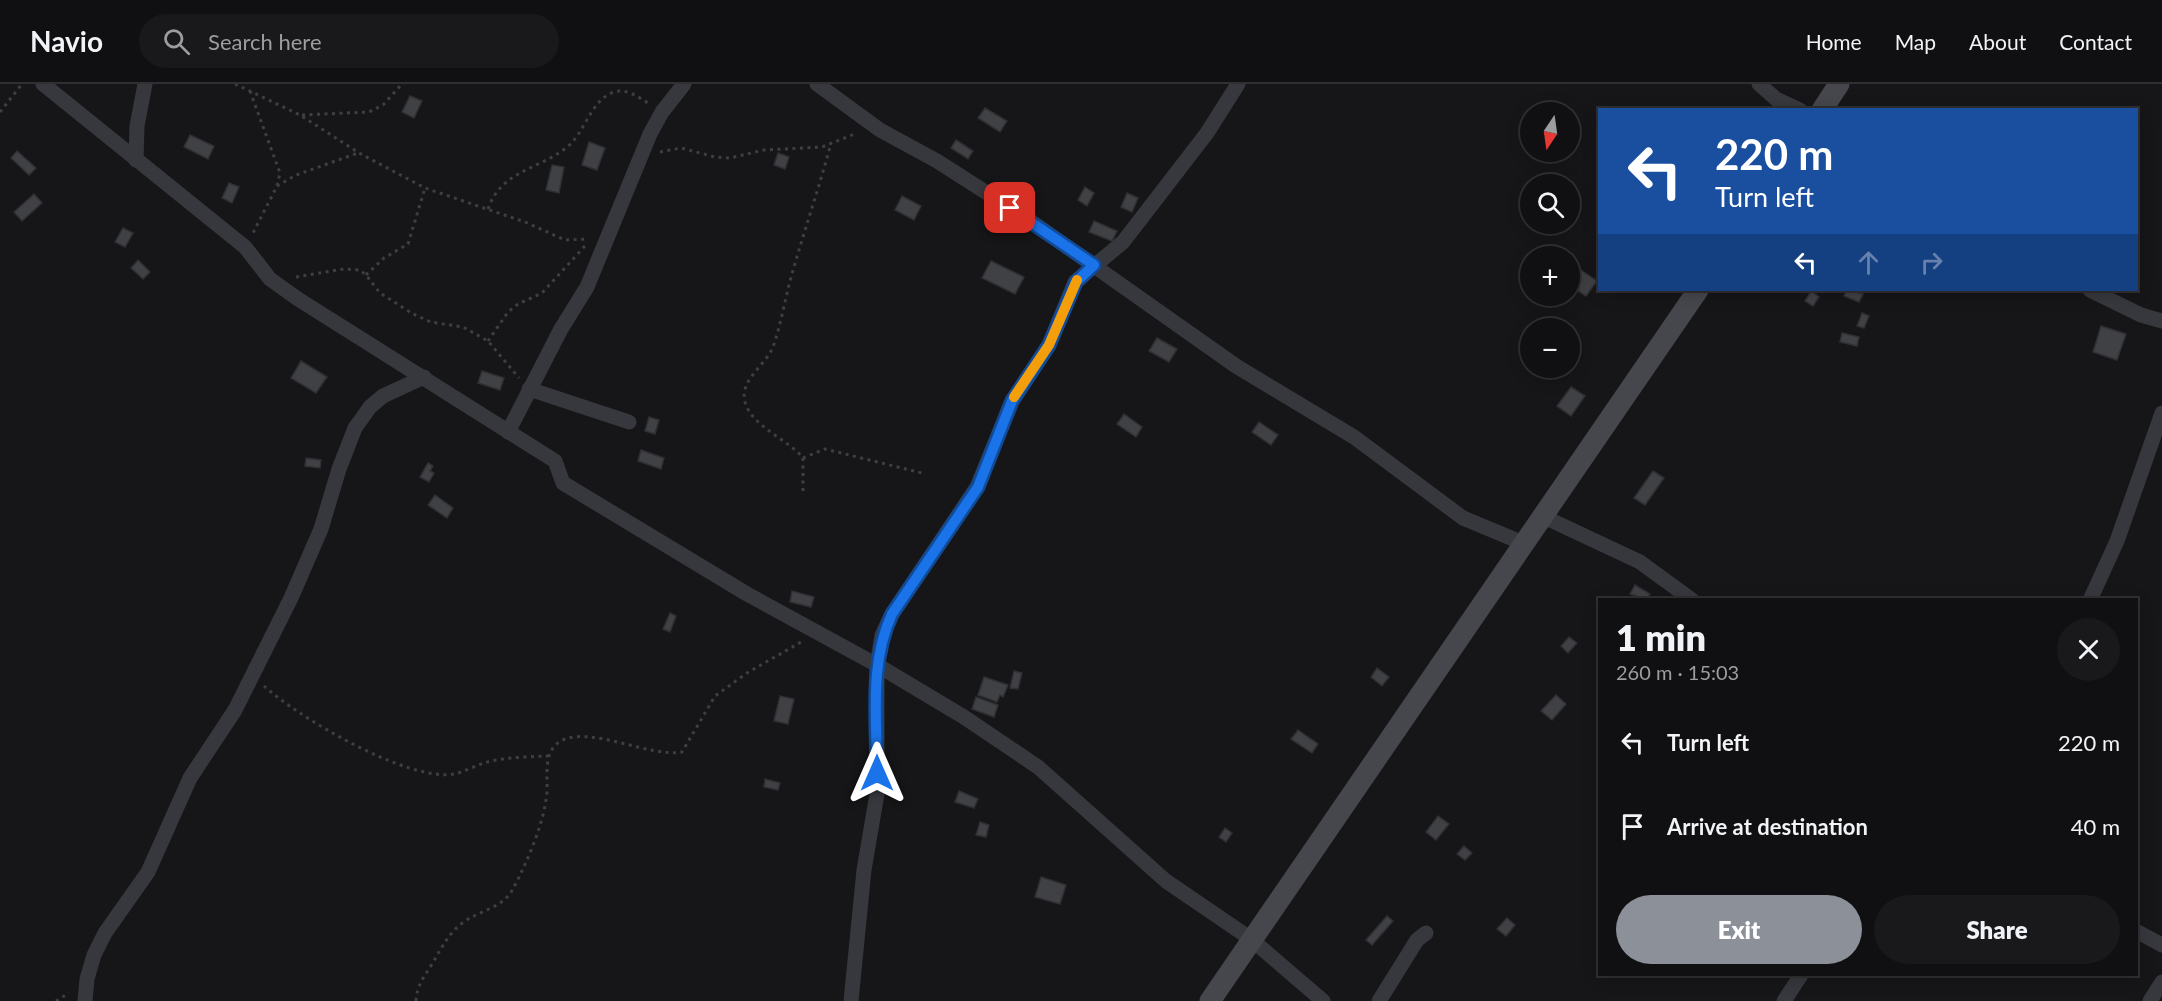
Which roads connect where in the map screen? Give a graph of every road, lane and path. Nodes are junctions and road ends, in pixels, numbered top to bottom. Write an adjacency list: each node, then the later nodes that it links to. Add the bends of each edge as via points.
1 (22, 84): 14 (path)
2 (43, 84): 20 (street)
3 (145, 84): 20 (street, via 137,126)
4 (235, 84): 11 (path)
5 (402, 84): 16 (path, via 383,105 369,111)
6 (684, 84): 15 (street)
7 (817, 84): 17 (street)
8 (1238, 84): 28 (street, via 1207,134 1123,242)
9 (1759, 84): 12 (street, via 1776,99)
10 (1839, 84): 13 (main road)
11 (250, 90): 16 (path); 22 (path, via 279,166)
12 (1796, 108)
13 (1823, 108)
14 (0, 112)
15 (662, 112): 21 (street); 24 (path, via 625,91 606,96 567,147 514,175 492,196)
16 (300, 115): 19 (path)
17 (880, 130): 18 (path, via 850,134); 28 (street, via 937,161)
18 (831, 144): 21 (path, via 764,150 730,158 671,148); 40 (path, via 772,350 747,383 744,396 752,414)
19 (359, 153): 22 (path); 23 (path)
20 (136, 160): 27 (street)
21 (638, 164): 36 (street, via 587,287)
22 (277, 186): 27 (path)
23 (425, 188): 24 (path); 29 (path, via 408,244)
24 (488, 209): 26 (path, via 565,240)
25 (595, 234): 26 (path)
26 (590, 239): 34 (path, via 542,293 508,312)
27 (245, 246): 30 (street)
28 (1094, 265): 44 (street, via 1236,366 1354,437 1463,518); 48 (street, via 1076,282 1049,345 1012,401 978,487 892,614 882,635)
29 (366, 274): 30 (path, via 344,269); 34 (path, via 380,292 412,314 431,322 463,327)
30 (270, 279): 35 (street)
31 (1697, 291): 43 (main road)
32 (2092, 291): 33 (street)
33 (2162, 321)
34 (488, 341): 36 (path)
35 (424, 377): 39 (street); 49 (street, via 383,396 355,428 321,529)
36 (529, 389): 38 (street); 39 (street)
37 (2162, 412): 46 (street, via 2117,541)
38 (629, 422)
39 (508, 432): 47 (street, via 555,461 563,483)
40 (803, 458): 41 (path, via 825,449); 42 (path)
41 (922, 473)
42 (803, 491)
43 (1542, 516): 44 (main road); 45 (street, via 1640,562)
44 (1523, 543): 53 (main road)
45 (1689, 598)
46 (2091, 598)
47 (817, 633): 48 (street); 50 (path, via 715,696 682,752 583,738 563,739)
48 (877, 665): 53 (street, via 1038,767 1166,881); 59 (street, via 877,794 865,860)
49 (253, 677): 50 (path, via 295,712 403,766 453,774 495,760); 57 (street, via 190,778 148,872 105,933 94,955)
50 (548, 756): 58 (path, via 547,797 541,824 512,890 505,900 447,936 417,988)
51 (2138, 932): 54 (street)
52 (1426, 933): 62 (street, via 1417,940)
53 (1251, 939): 60 (main road); 61 (street)
54 (2162, 945)
55 (1801, 976): 63 (street)
56 (2162, 982): 64 (street)
57 (85, 1001)
58 (416, 1001)
59 (851, 1001)
60 (1210, 1001)
61 (1323, 1001)
62 (1379, 1001)
63 (1784, 1001)
64 (2150, 1001)

